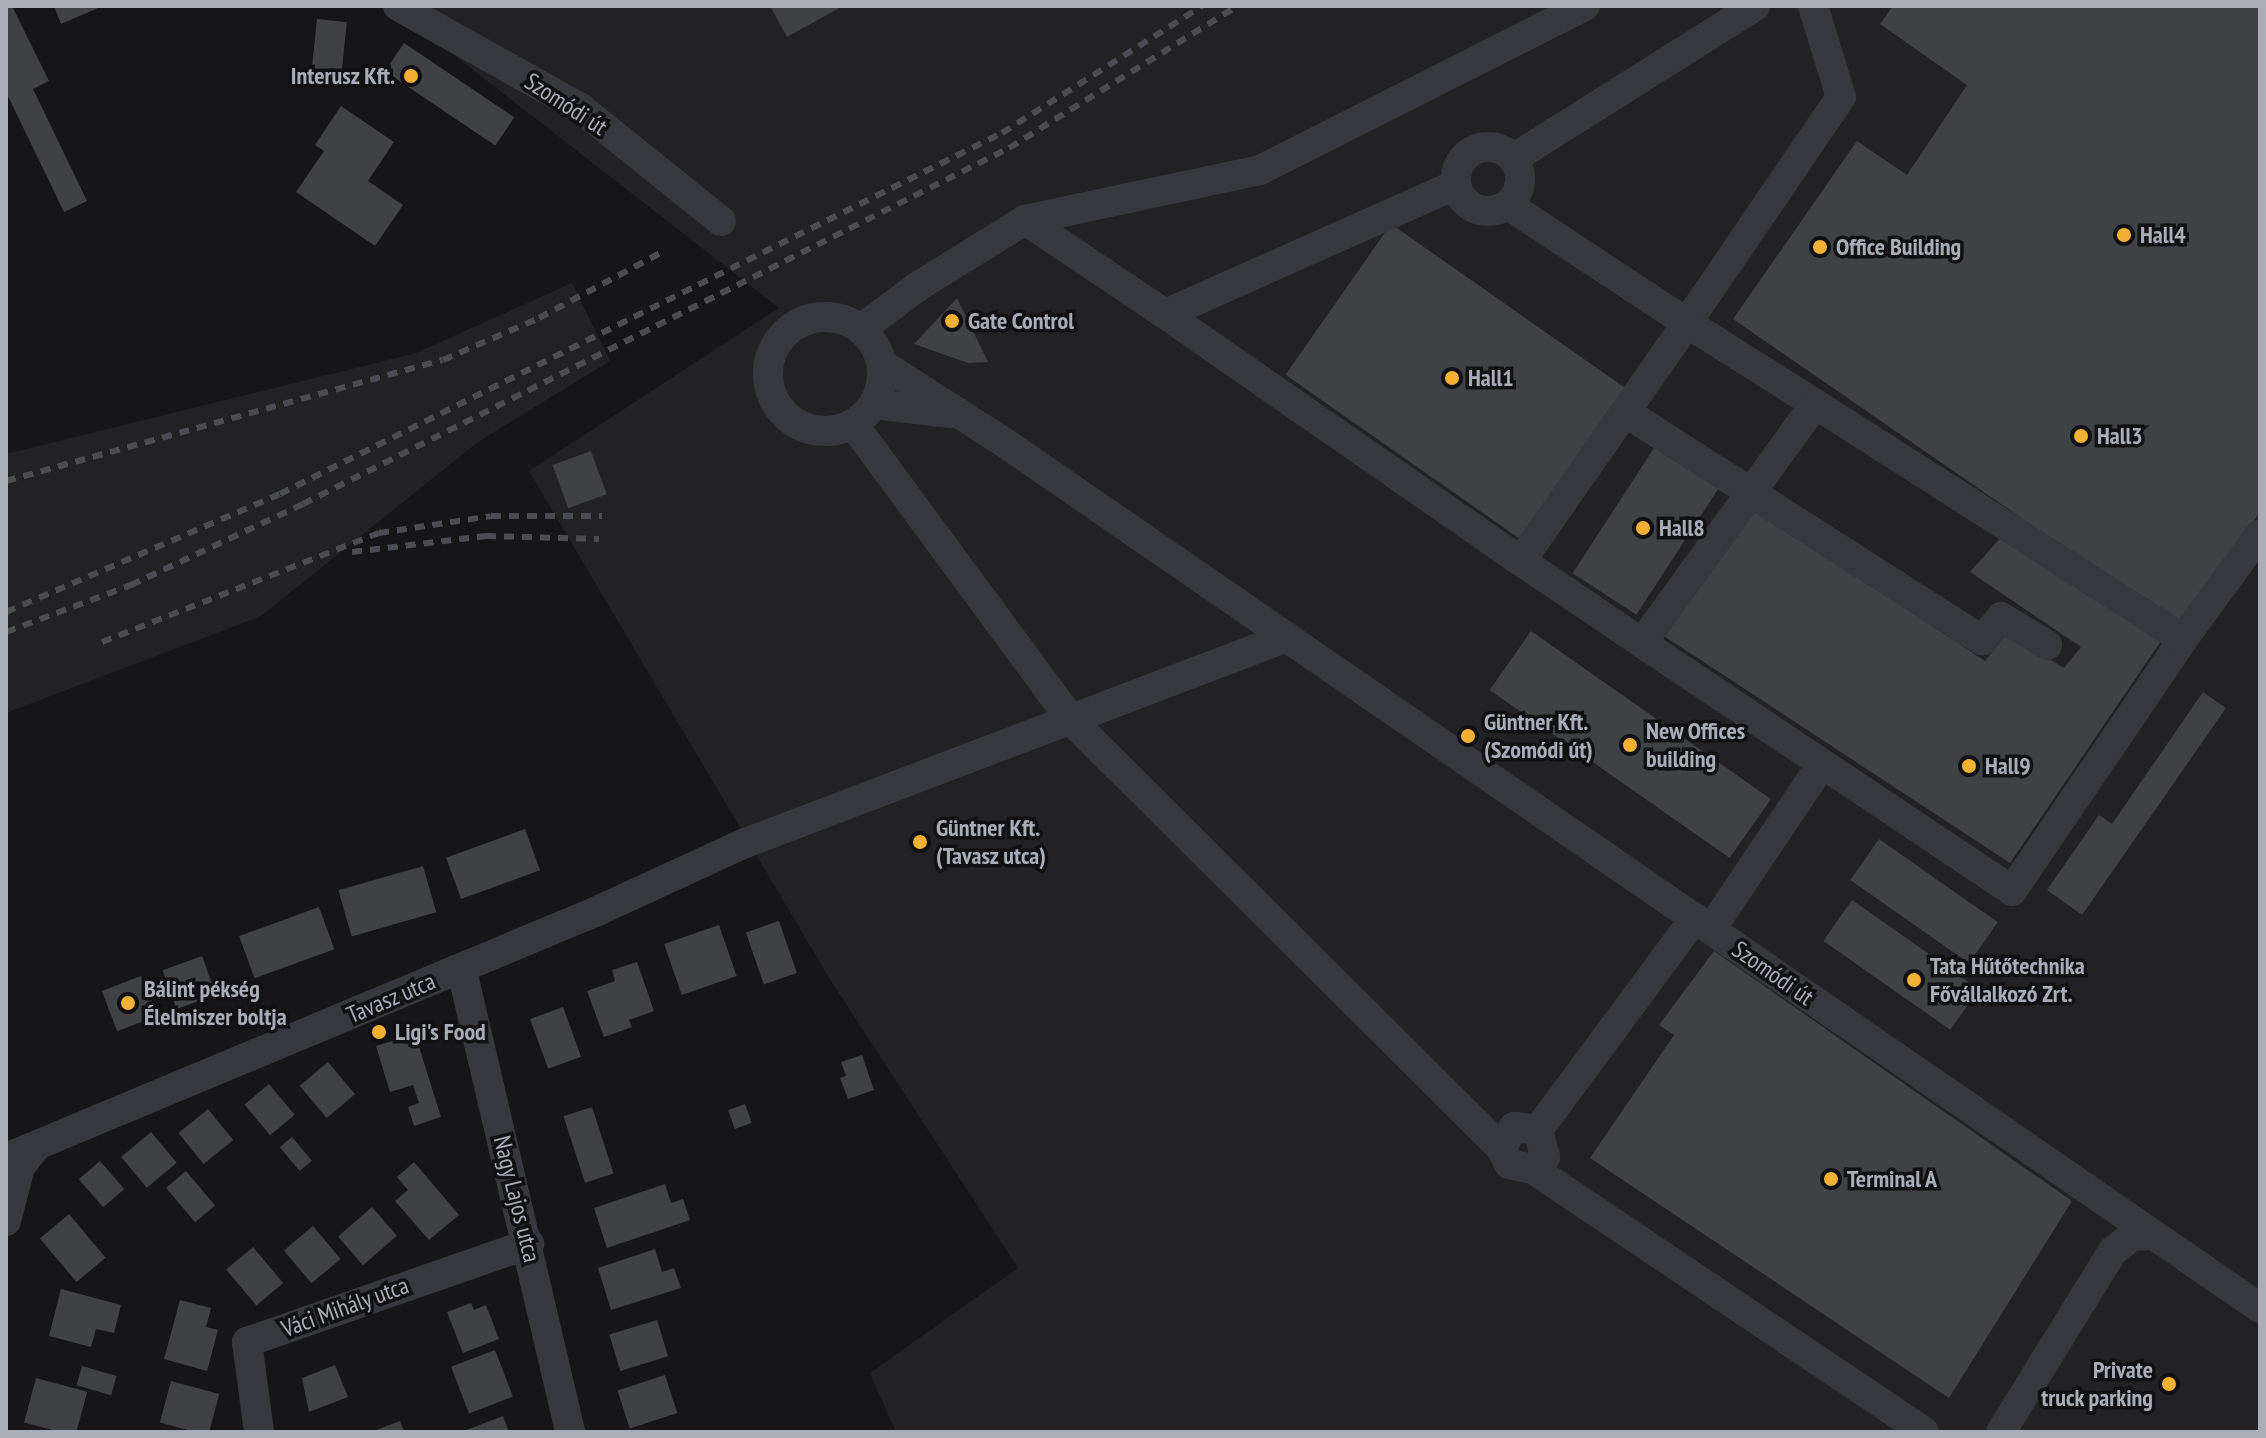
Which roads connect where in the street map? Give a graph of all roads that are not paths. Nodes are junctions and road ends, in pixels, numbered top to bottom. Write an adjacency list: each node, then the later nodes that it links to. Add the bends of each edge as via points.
1 (398, 6): 9 (street, Szomódi út, via 579,107)
2 (1585, 6): 8 (street, via 1260,170)
3 (1755, 6): 5 (street)
4 (1813, 6): 11 (street, via 1841,97)
5 (1514, 158): 6 (street, via 1498,149 1476,148 1459,161); 7 (street, via 1521,179)
6 (1455, 185): 7 (street, via 1468,203 1488,211); 10 (street)
7 (1508, 205): 11 (street)
8 (1025, 220): 10 (street); 12 (street)
9 (721, 221)
10 (1165, 314): 20 (street)
11 (1687, 323): 14 (street); 15 (street)
12 (861, 329): 13 (street); 16 (street, via 828,316 793,326 775,346 767,372 782,412 801,427 825,432)
13 (882, 364): 16 (street); 17 (street, Szomódi út)
14 (1815, 404): 18 (street); 22 (street)
15 (1625, 412): 18 (street); 20 (street)
16 (864, 414): 17 (street, via 917,405); 25 (street)
17 (963, 416): 21 (street, Szomódi út)
18 (1751, 492): 23 (street); 24 (street, via 1982,640 2001,617)
19 (2260, 534): 22 (street)
20 (1521, 561): 23 (street)
21 (1287, 637): 25 (street, Tavasz utca); 27 (street, Szomódi út)
22 (2183, 639): 26 (street, via 2012,891)
23 (1642, 643): 26 (street)
24 (2047, 645)
25 (1072, 721): 28 (street, Tavasz utca, via 773,832); 31 (street)
26 (1822, 764): 27 (street)
27 (1703, 924): 29 (street); 34 (street, Szomódi út)
28 (454, 971): 30 (street, Tavasz utca); 37 (street, Nagy Lajos utca, via 463,975)
29 (1538, 1130): 31 (street, via 1514,1127); 33 (street, via 1545,1157)
30 (35, 1148): 32 (street, Tavasz utca); 35 (street, via 20,1167)
31 (1501, 1148): 33 (street, via 1509,1164)
32 (6, 1158)
33 (1533, 1169): 42 (street)
34 (2111, 1208): 36 (street, Szomódi út); 38 (street, via 2117,1229)
35 (6, 1221)
36 (2151, 1235): 38 (street, via 2132,1236); 39 (street, Szomódi út)
37 (529, 1244): 40 (street, Váci Mihály utca, via 247,1342); 41 (street, Nagy Lajos utca)
38 (2113, 1251): 43 (street)
39 (2260, 1308)
40 (259, 1432)
41 (570, 1432)
42 (1924, 1432)
43 (2001, 1432)

